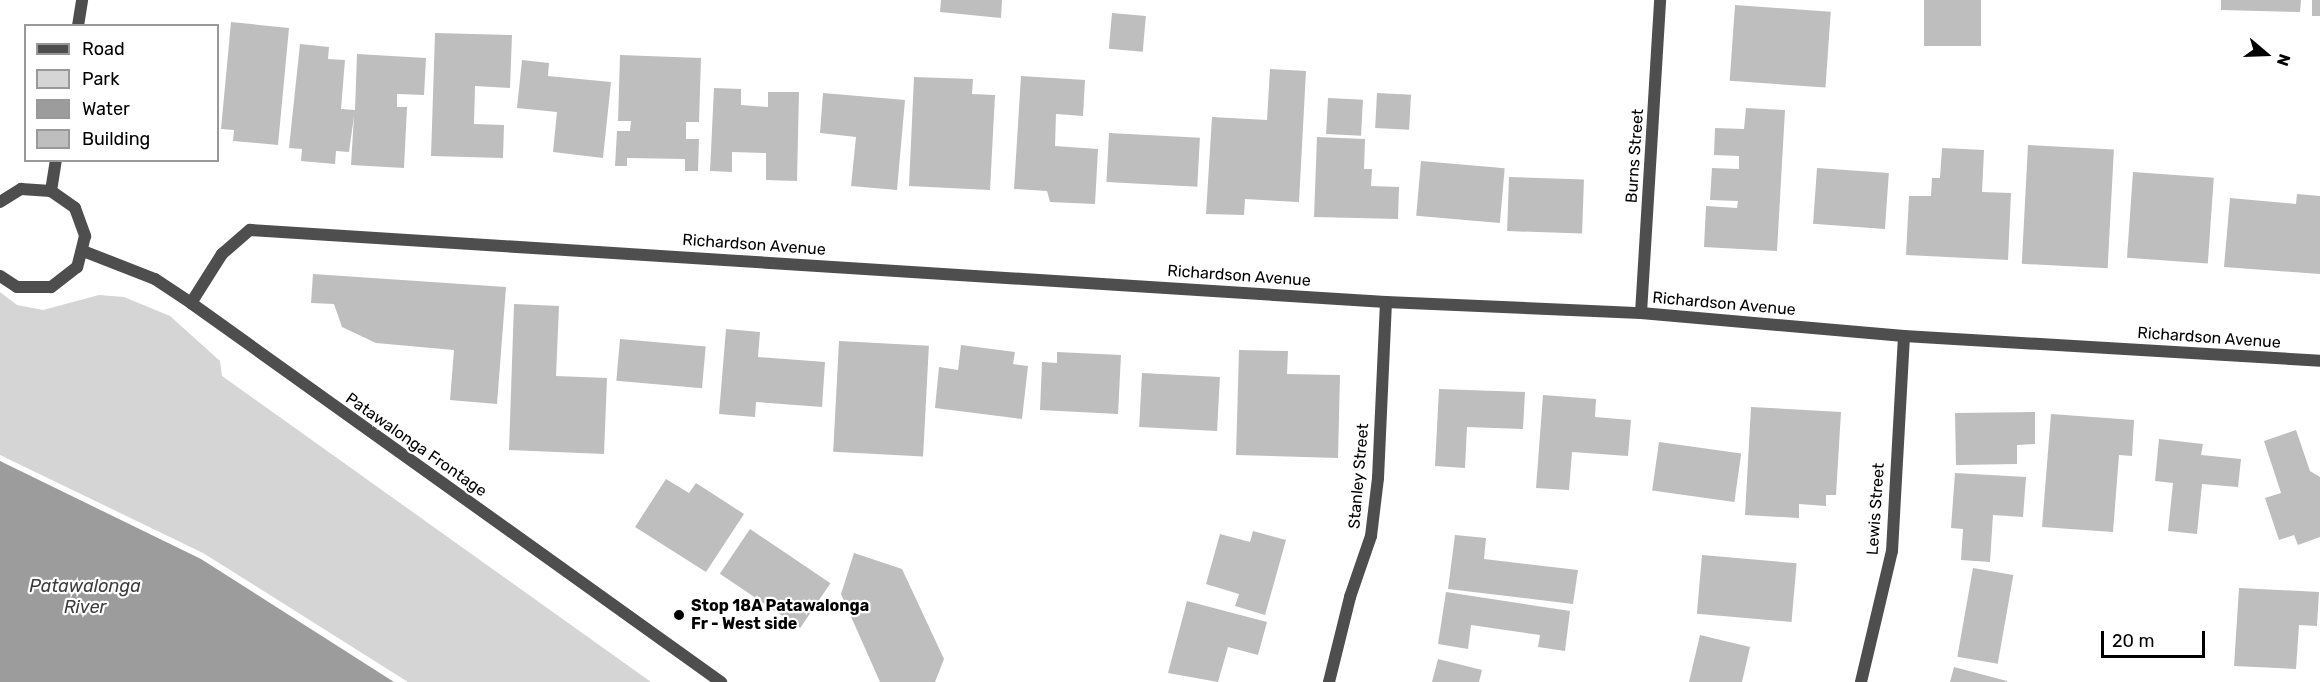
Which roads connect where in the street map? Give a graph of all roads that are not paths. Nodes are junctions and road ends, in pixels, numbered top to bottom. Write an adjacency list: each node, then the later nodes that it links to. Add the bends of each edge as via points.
1 (82, 0): 3 (street)
2 (1660, 0): 11 (street, Burns Street)
3 (78, 24)
4 (56, 162): 5 (street)
5 (51, 191): 6 (street, via 21,189); 7 (street, via 64,198 82,221)
6 (0, 202)
7 (83, 251): 8 (street, via 77,267 51,287 17,287); 10 (street, Patawalonga Frontage, via 155,279)
8 (0, 276)
9 (1386, 302): 10 (street, Richardson Avenue, via 250,230 222,254); 11 (street, Richardson Avenue); 15 (street, Stanley Street, via 1378,478 1371,536 1350,597)
10 (191, 303): 14 (street, Patawalonga Frontage)
11 (1641, 313): 12 (street, Richardson Avenue)
12 (1904, 336): 13 (street, Richardson Avenue); 16 (street, Lewis Street, via 1892,552)
13 (2320, 362)
14 (721, 682)
15 (1329, 682)
16 (1861, 682)

